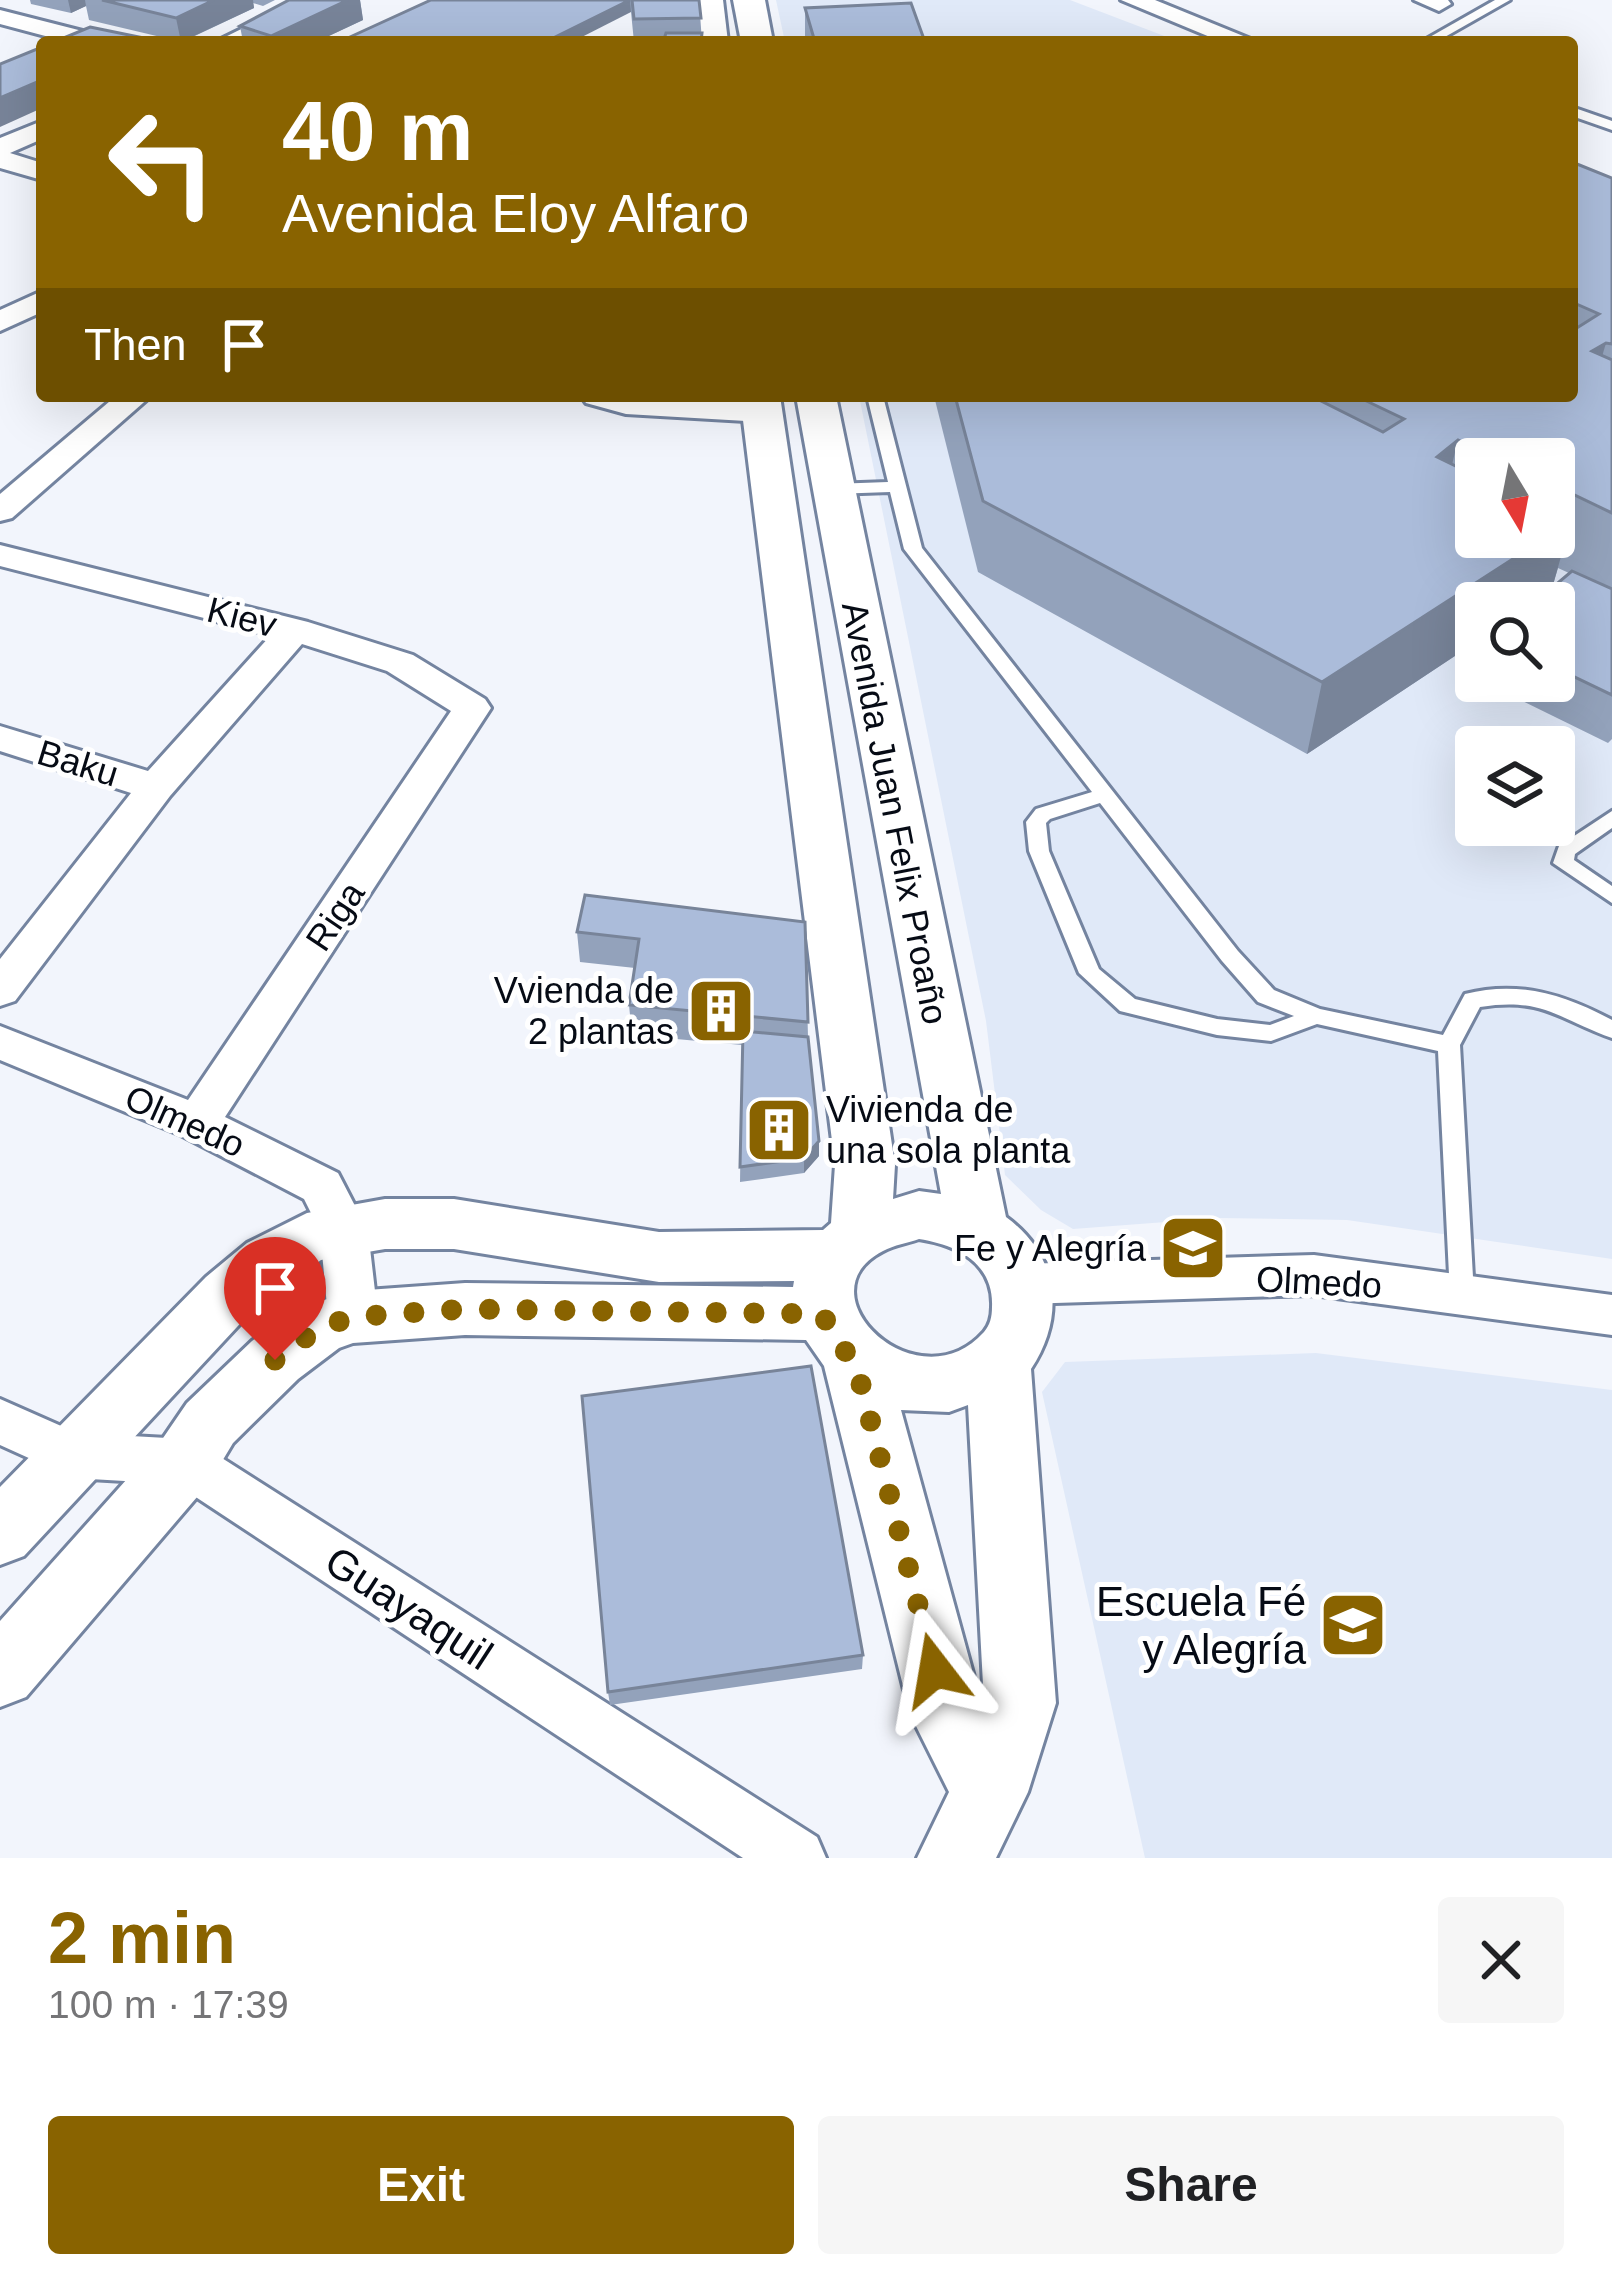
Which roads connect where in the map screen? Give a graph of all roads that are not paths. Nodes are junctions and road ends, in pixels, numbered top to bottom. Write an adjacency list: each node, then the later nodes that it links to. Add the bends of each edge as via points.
1 (320, 0): 8 (street)
2 (707, 0): 9 (street)
3 (749, 0): 10 (street)
4 (1133, 0): 11 (street)
5 (1504, 0): 12 (lane)
6 (0, 17): 7 (street)
7 (74, 36)
8 (241, 36)
9 (711, 36)
10 (756, 36)
11 (1229, 36)
12 (1437, 36)
13 (1578, 113): 14 (lane)
14 (1612, 126)
15 (36, 131): 16 (street)
16 (0, 148)
17 (0, 159): 18 (street)
18 (36, 170)
19 (36, 303): 20 (street)
20 (0, 322)
21 (128, 402): 28 (street)
22 (619, 402): 25 (street)
23 (817, 402): 27 (street, Avenida Juan Felix Proaño)
24 (877, 402): 26 (lane)
25 (762, 404): 46 (street, Avenida Juan Felix Proaño, via 865,1165)
26 (898, 487): 27 (lane); 34 (lane, via 913,549)
27 (833, 489): 43 (street, Avenida Juan Felix Proaño)
28 (0, 511)
29 (0, 555): 30 (street, Kiev)
30 (295, 630): 31 (street, Kiev, via 400,663); 33 (street)
31 (472, 708): 42 (street, Riga)
32 (0, 738): 33 (street, Baku)
33 (156, 787): 37 (street)
34 (1104, 794): 38 (lane, via 1266,996); 38 (lane, via 1036,822 1039,851 1090,973 1128,1005 1217,1028 1271,1034)
35 (1612, 818): 36 (lane, via 1567,851 1563,863)
36 (1612, 896)
37 (0, 990)
38 (1316, 1016): 41 (lane)
39 (1612, 1030): 41 (lane, via 1559,1000 1511,992 1473,1000)
40 (0, 1042): 42 (street, Olmedo)
41 (1449, 1045): 47 (lane)
42 (197, 1124): 44 (street, Olmedo, via 321,1186)
43 (978, 1230): 45 (street, via 999,1245); 46 (street, via 919,1215)
44 (326, 1235): 46 (street, via 454,1224); 49 (street, Olmedo); 52 (street, via 269,1261 228,1295)
45 (1023, 1284): 47 (street, Olmedo, via 1314,1275); 50 (street, via 1025,1311)
46 (843, 1290): 49 (street); 50 (street, via 889,1378 966,1378); 56 (street, Avenida Juan Felix Proaño, via 947,1714)
47 (1462, 1295): 48 (street, Olmedo)
48 (1612, 1316)
49 (353, 1317): 53 (street, via 319,1328 275,1360 210,1423)
50 (998, 1360): 56 (street, via 1020,1702)
51 (0, 1421): 52 (street, Guayaquil)
52 (73, 1455): 53 (street, Guayaquil); 54 (street)
53 (185, 1462): 55 (street); 57 (street, Guayaquil)
54 (0, 1534)
55 (0, 1673)
56 (990, 1792): 58 (street)
57 (796, 1858)
58 (955, 1858)

